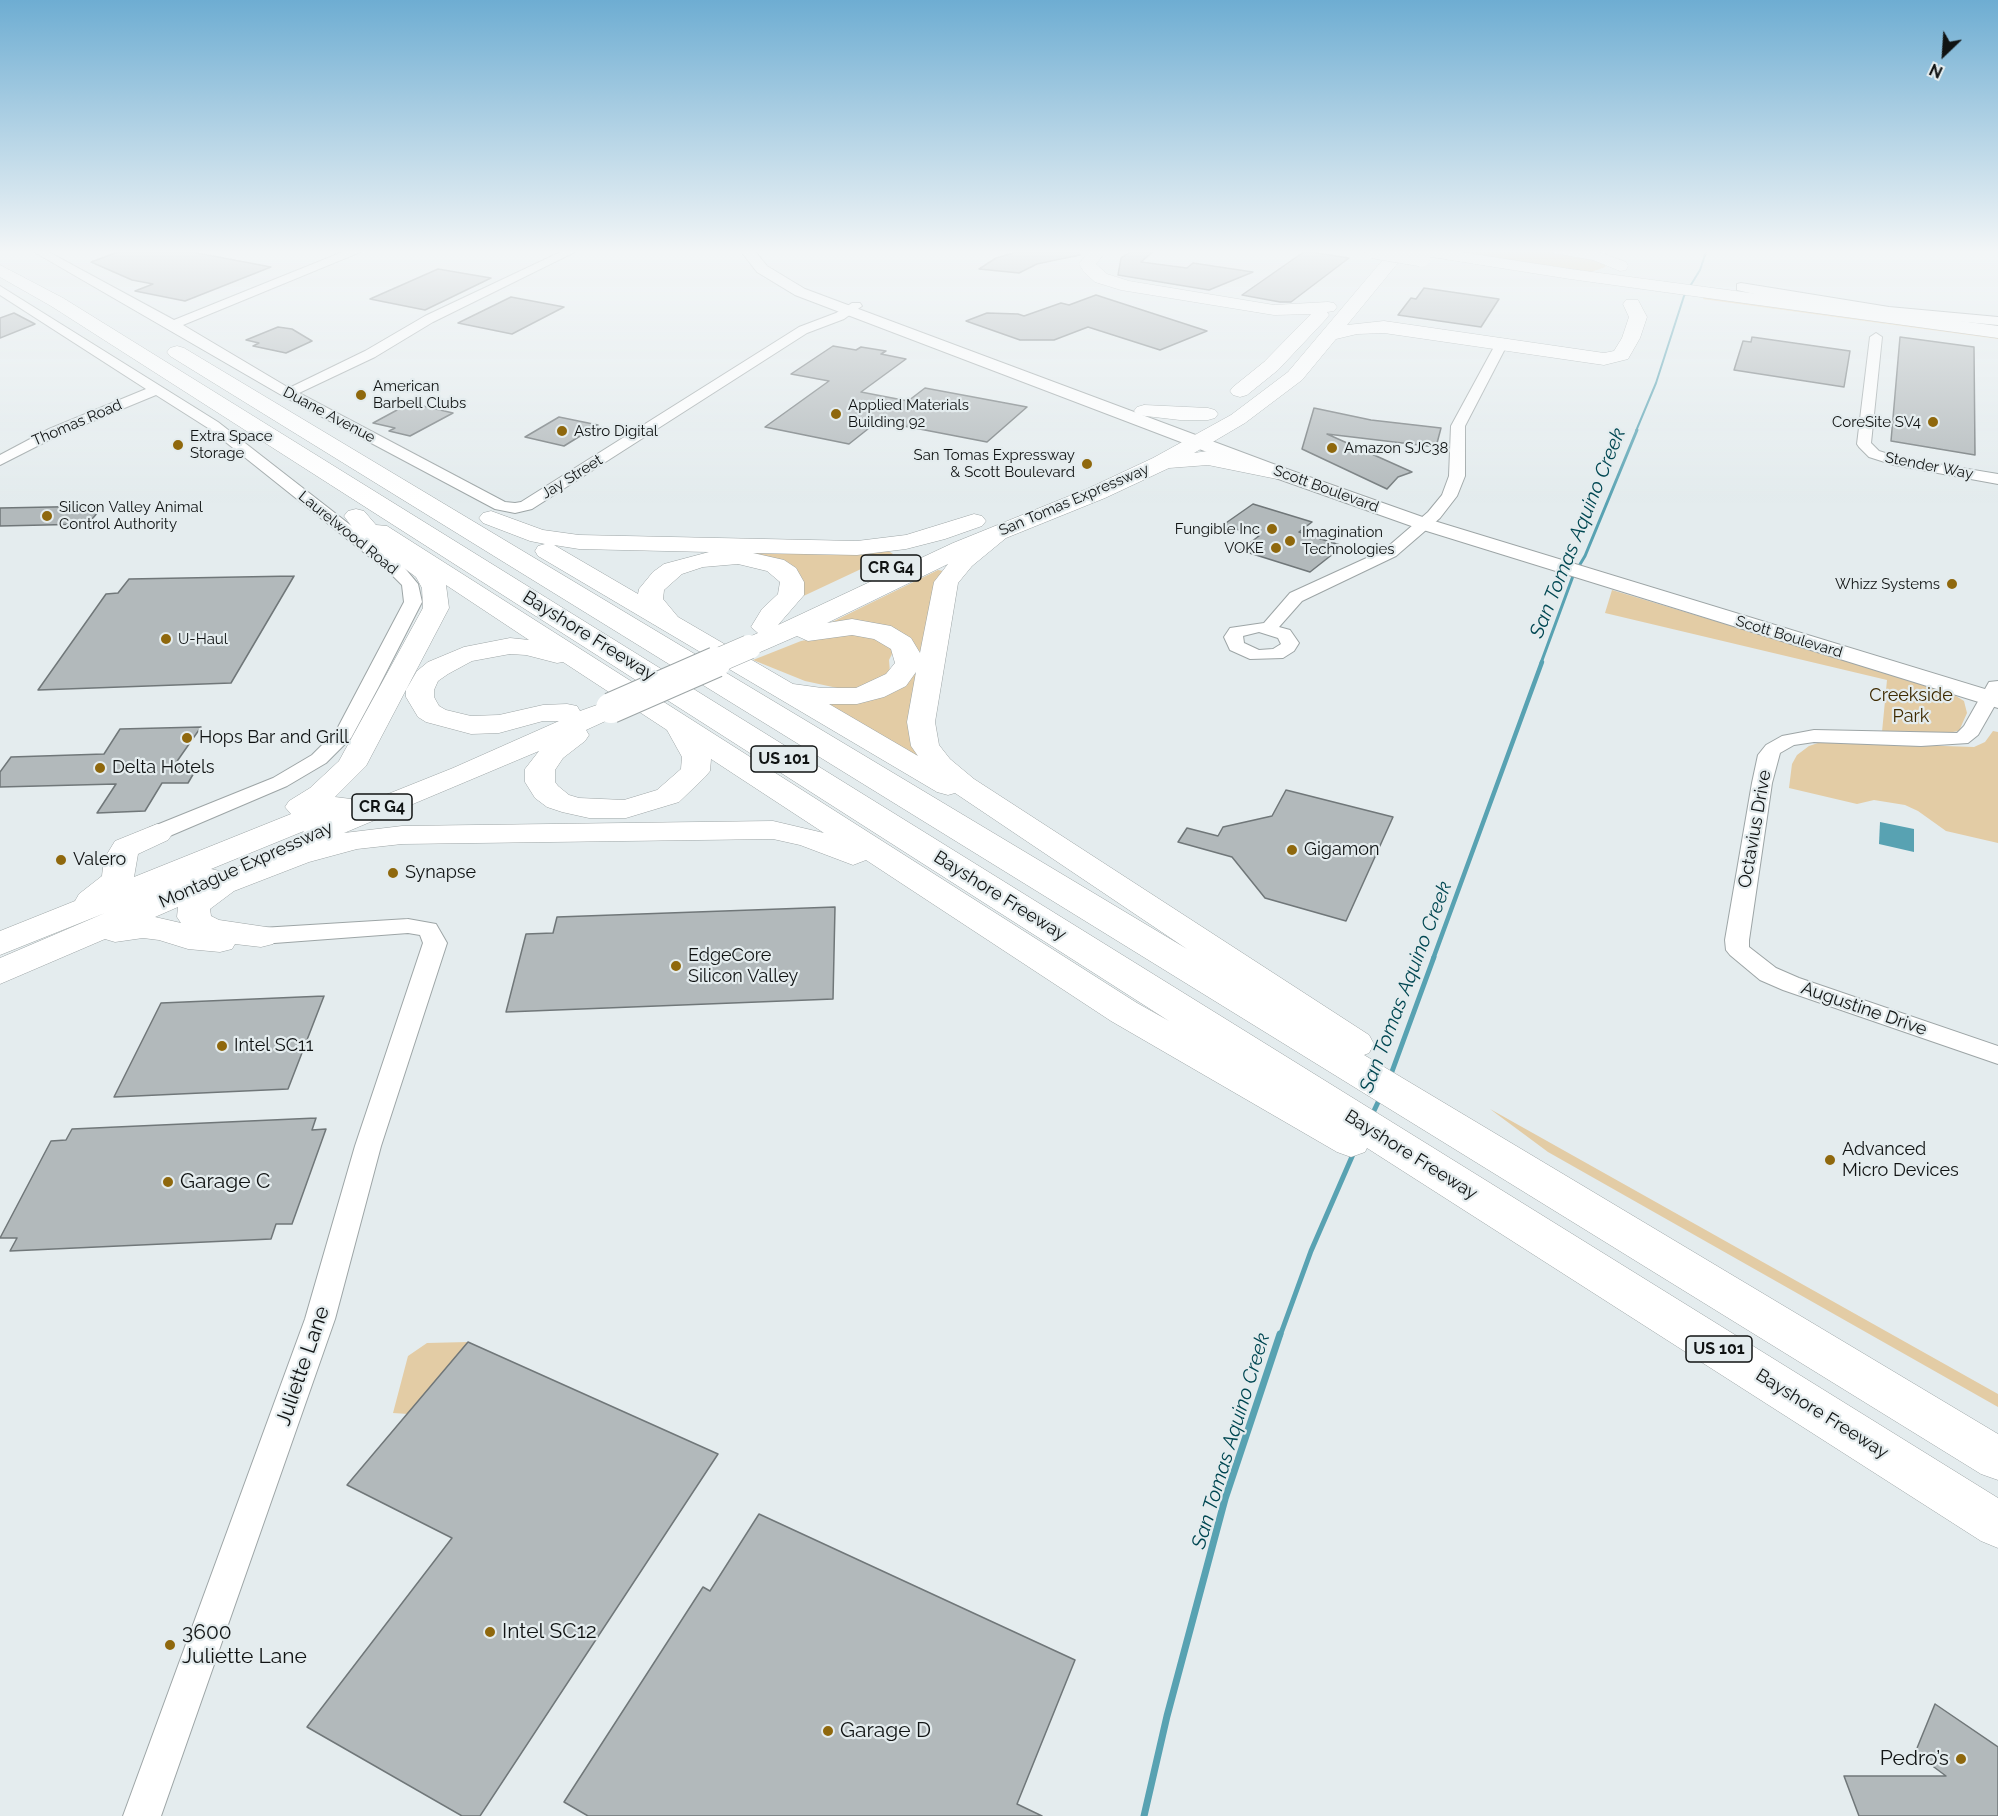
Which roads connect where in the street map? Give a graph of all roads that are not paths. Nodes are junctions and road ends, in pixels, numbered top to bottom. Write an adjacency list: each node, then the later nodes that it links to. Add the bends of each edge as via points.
1 (69, 334): 21 (street, Laurelwood Road)
2 (107, 334): 26 (highway, Bayshore Freeway / US 101)
3 (188, 334): 22 (street, Duane Avenue)
4 (404, 334): 22 (street)
5 (797, 334): 34 (street, Jay Street, via 526,506)
6 (920, 334): 28 (main road, Scott Boulevard)
7 (924, 334): 24 (main road, Scott Boulevard)
8 (1302, 334): 25 (highway, San Tomas Expressway / CR G4, via 1272,366)
9 (1334, 334): 16 (highway)
10 (1428, 334): 20 (highway)
11 (1632, 334): 20 (highway, via 1621,355 1613,358)
12 (1871, 334): 17 (highway)
13 (1889, 334): 17 (highway)
14 (1929, 334): 18 (highway)
15 (1944, 334): 18 (highway)
16 (1330, 335): 23 (highway, San Tomas Expressway / CR G4, via 1295,376)
17 (1876, 337): 32 (street, Stender Way, via 1864,444 1874,454 1899,462)
18 (1998, 341)
19 (165, 345): 27 (highway, Bayshore Freeway / US 101)
20 (1501, 345): 36 (street, via 1464,410 1458,426 1457,476 1449,496)
21 (157, 389): 29 (street, Thomas Road, via 54,432); 47 (street, Laurelwood Road, via 213,425 397,570 410,584 413,602 344,734 319,759 280,782)
22 (288, 393): 34 (street, Duane Avenue)
23 (1253, 409): 28 (highway, San Tomas Expressway / CR G4); 31 (highway, via 1254,419 1244,438)
24 (1144, 411): 25 (highway); 28 (main road, Scott Boulevard)
25 (1208, 414): 28 (highway, San Tomas Expressway / CR G4)
26 (242, 419): 35 (highway, via 242,429 249,435); 61 (highway, Bayshore Freeway / US 101)
27 (314, 434): 34 (highway, via 342,437); 59 (highway, Bayshore Freeway / US 101)
28 (1192, 435): 30 (highway, San Tomas Expressway / CR G4); 31 (main road, Scott Boulevard); 33 (highway, San Tomas Expressway / CR G4, via 1143,452)
29 (0, 461)
30 (1161, 463): 31 (highway, via 1208,458); 37 (highway, San Tomas Expressway / CR G4)
31 (1286, 470): 36 (main road, Scott Boulevard)
32 (1998, 479)
33 (1019, 509): 34 (highway, via 1001,511 906,543 857,548 569,541 538,536); 40 (highway, San Tomas Expressway / CR G4)
34 (496, 512): 38 (highway)
35 (356, 516): 41 (highway); 48 (highway, via 363,526 425,572 435,588 436,609 351,766 321,794)
36 (1429, 520): 39 (street, via 1390,553 1296,597); 44 (main road, Scott Boulevard)
37 (999, 532): 40 (highway, San Tomas Expressway / CR G4); 50 (highway, via 963,561 946,582 921,722 925,746 963,785)
38 (668, 621): 40 (highway, via 650,599 651,589 662,576 700,560 738,557 776,565 792,582 791,595); 43 (highway)
39 (1269, 628)
40 (754, 638): 42 (highway, San Tomas Expressway / CR G4, bridge); 43 (highway, via 792,637 841,627 866,628 894,637 908,654 909,664 896,680 866,694 822,696)
41 (587, 667): 45 (highway, via 545,651 494,647 445,664 428,677 420,697 428,711 471,725); 46 (highway)
42 (685, 668): 45 (highway, Montague Expressway / CR G4, bridge)
43 (774, 686): 50 (highway)
44 (1996, 693): 56 (street, Octavius Drive, via 1968,735 1961,739 1822,736 1789,740 1773,749 1768,754 1758,807)
45 (592, 709): 46 (highway, via 584,729 545,760 539,776 546,792 558,801 589,809 640,806 668,795 688,780 695,771 697,757); 48 (highway, Montague Expressway / CR G4); 52 (highway, Montague Expressway / CR G4, via 463,774)
46 (678, 724): 58 (highway)
47 (157, 832): 49 (highway, via 141,849 143,861 154,866); 53 (highway, via 126,848 120,859 118,880)
48 (254, 839): 49 (highway, Montague Expressway / CR G4)
49 (192, 865): 53 (highway, Montague Expressway / CR G4)
50 (1095, 872): 59 (highway)
51 (217, 887): 52 (highway); 54 (highway, via 200,898 193,909 199,924 213,930); 58 (highway, via 298,855 378,837 773,830 809,838 854,856 1087,995)
52 (173, 897): 53 (highway, Montague Expressway / CR G4)
53 (71, 929): 54 (highway, via 142,927 219,941); 55 (highway, Montague Expressway / CR G4); 57 (highway, Montague Expressway / CR G4)
54 (261, 936): 64 (street, Juliette Lane, via 408,926 428,929 435,943 368,1146 321,1319)
55 (0, 944)
56 (1738, 950): 60 (street, Augustine Drive, via 1760,970 1791,984)
57 (0, 972)
58 (1124, 1012): 61 (highway)
59 (1354, 1055): 62 (highway, Bayshore Freeway / US 101, via 1595,1213)
60 (1998, 1055)
61 (1316, 1109): 63 (highway, Bayshore Freeway / US 101, via 1381,1159 1440,1173)
62 (1998, 1459)
63 (1998, 1525)
64 (142, 1816)

